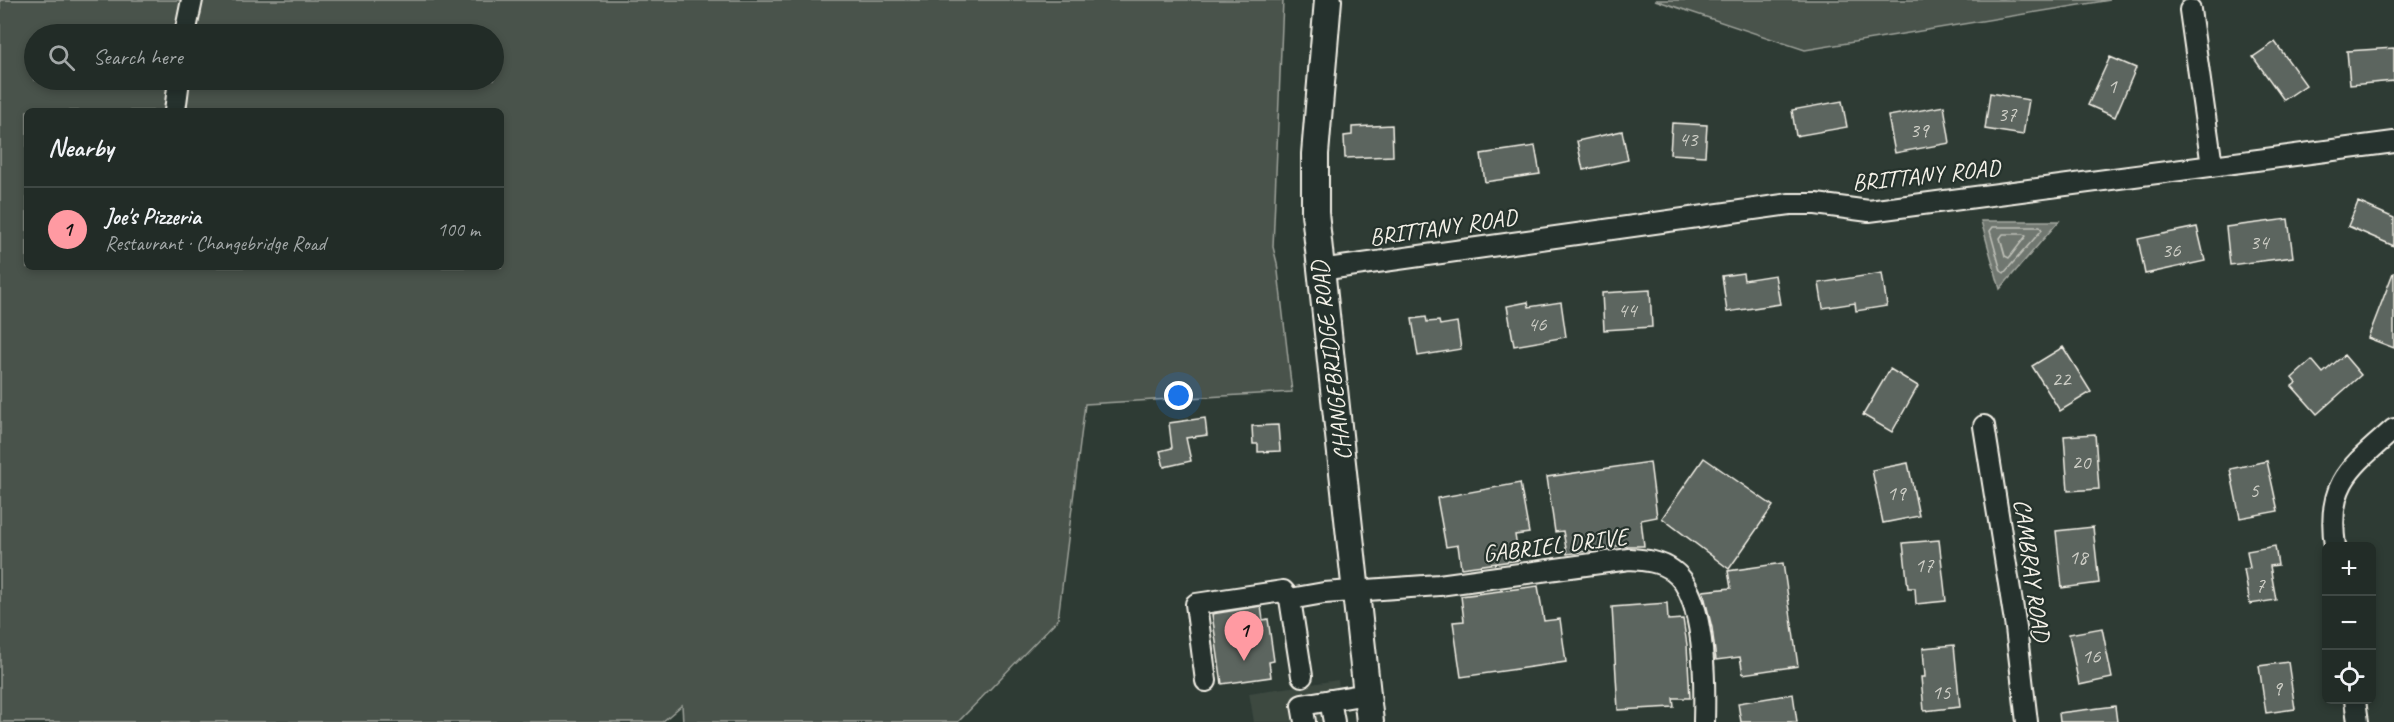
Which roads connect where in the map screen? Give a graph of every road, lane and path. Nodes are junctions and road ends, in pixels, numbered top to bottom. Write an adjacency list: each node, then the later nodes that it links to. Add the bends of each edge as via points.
1 (192, 0): 4 (street)
2 (1328, 0): 9 (main road, CHANGEBRIDGE ROAD, via 1315,154)
3 (2190, 10): 8 (street)
4 (187, 24)
5 (178, 90): 6 (street)
6 (175, 108)
7 (2394, 142): 8 (street, BRITTANY ROAD)
8 (2211, 166): 9 (street, BRITTANY ROAD, via 1869,212 1790,204)
9 (1320, 270): 13 (main road, CHANGEBRIDGE ROAD)
10 (1984, 426): 24 (street, CAMBRAY ROAD)
11 (2394, 429): 12 (street, via 2341,482 2332,516)
12 (2335, 542)
13 (1356, 591): 14 (street, GABRIEL DRIVE); 17 (main road, CHANGEBRIDGE ROAD); 23 (street, GABRIEL DRIVE, via 1439,585 1629,559 1653,561 1683,580 1689,590 1702,654)
14 (1290, 599): 15 (street); 16 (street, via 1283,591 1196,604)
15 (1302, 676)
16 (1206, 681)
17 (1366, 694): 18 (street); 22 (main road, CHANGEBRIDGE ROAD)
18 (1330, 700): 20 (street, via 1302,705); 21 (street)
19 (2356, 704): 25 (street)
20 (1305, 722)
21 (1334, 722)
22 (1370, 722)
23 (1704, 722)
24 (2027, 722)
25 (2358, 722)

